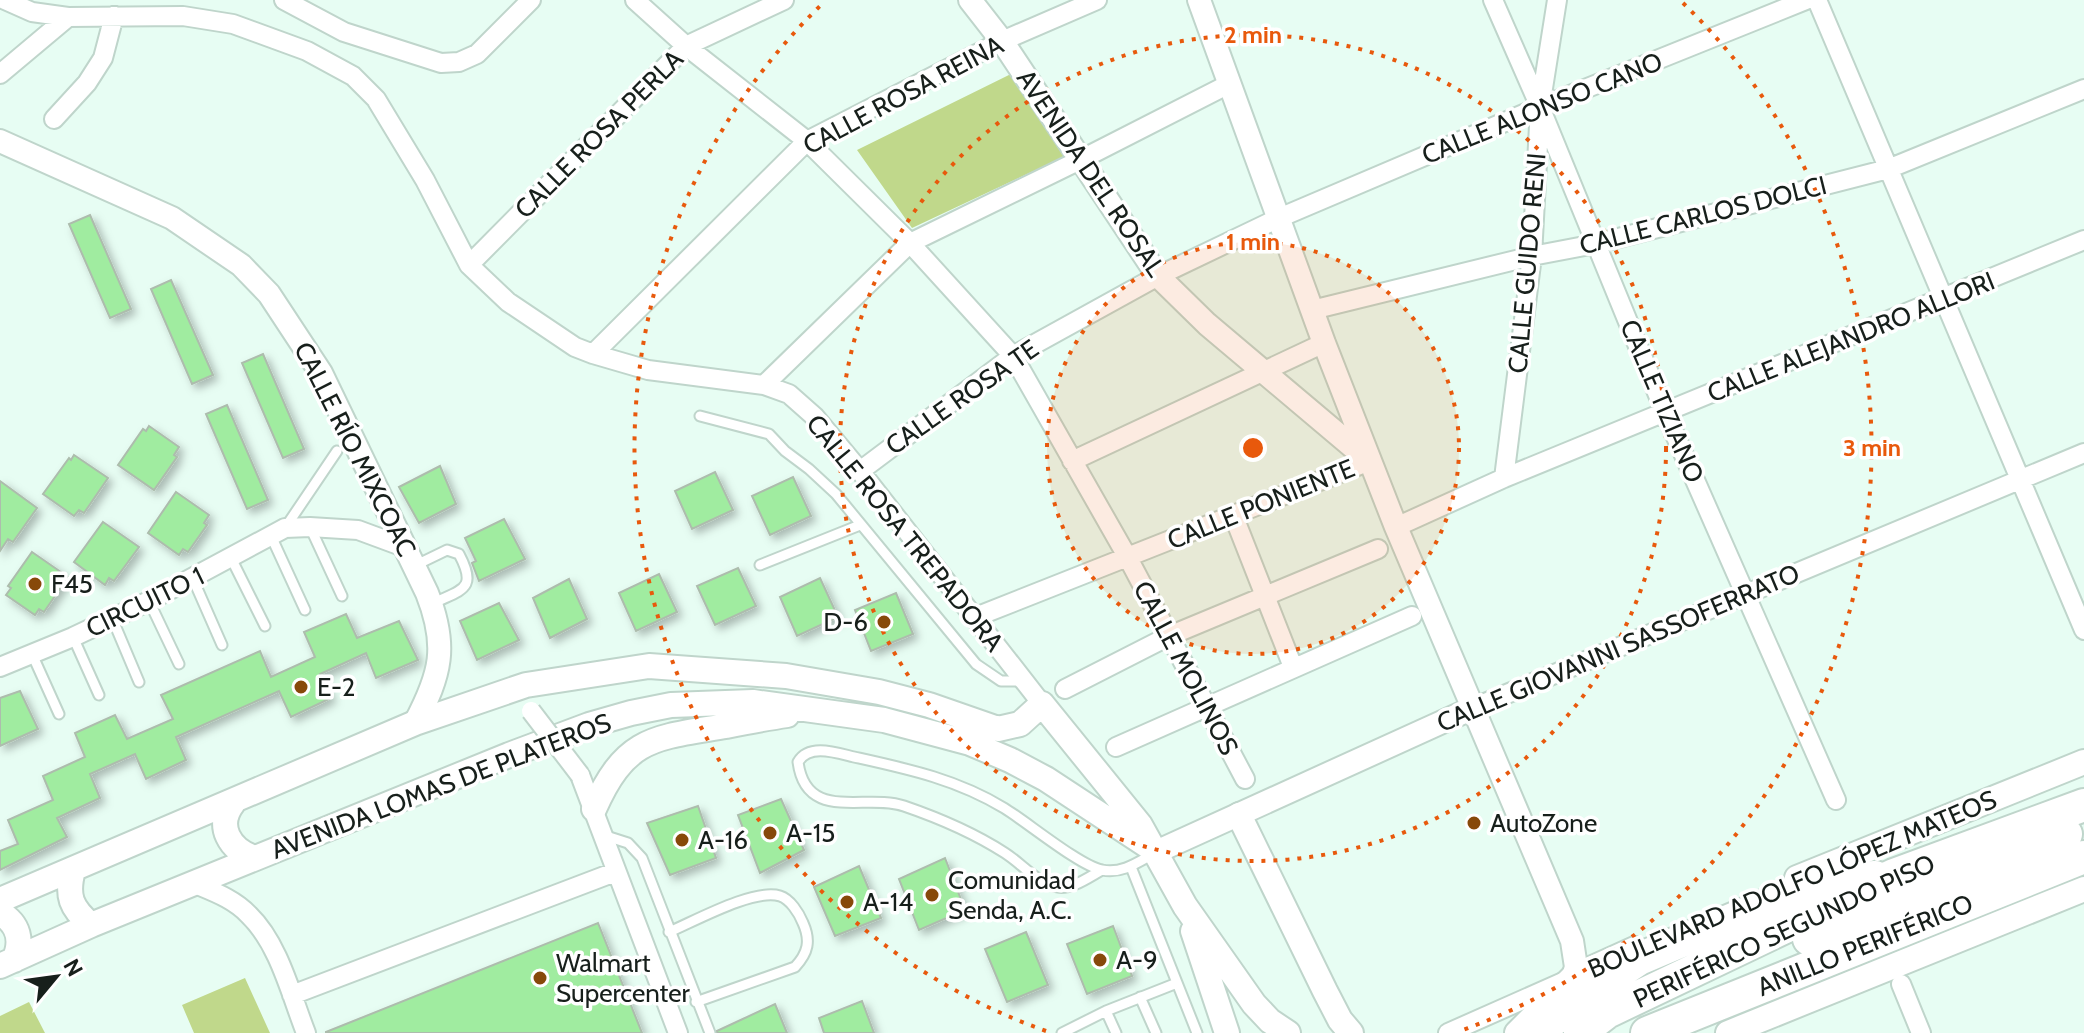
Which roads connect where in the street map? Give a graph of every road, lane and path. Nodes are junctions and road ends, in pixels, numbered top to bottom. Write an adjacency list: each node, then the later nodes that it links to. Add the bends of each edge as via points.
1 (5, 0): 14 (street, via 32,12)
2 (284, 0): 15 (street)
3 (531, 0): 15 (street, via 477,54 459,62 441,63)
4 (635, 0): 17 (street, CALLE MOLINOS)
5 (784, 0): 17 (street, CALLE ROSA PERLA)
6 (970, 0): 16 (street, AVENIDA DEL ROSAL)
7 (1097, 0): 16 (street, CALLE ROSA REINA)
8 (1199, 0): 20 (street)
9 (1493, 0): 22 (street, CALLE TIZIANO)
10 (1557, 0): 22 (street, CALLE GUIDO RENI)
11 (1806, 0): 22 (street, CALLE ALONSO CANO)
12 (1817, 0): 27 (street)
13 (114, 16): 14 (street); 18 (street, via 183,16 233,24); 23 (street, via 103,58)
14 (68, 17): 19 (street)
15 (344, 32): 18 (street)
16 (1002, 41): 25 (street, CALLE ROSA REINA); 26 (street, AVENIDA DEL ROSAL)
17 (686, 46): 25 (street, CALLE MOLINOS); 33 (street, CALLE ROSA PERLA)
18 (326, 62): 33 (street, CALLE ROSA TREPADORA, via 353,76 376,99)
19 (0, 74)
20 (1229, 84): 26 (street); 28 (street)
21 (2084, 89): 27 (street, CALLE CARLOS DOLCI)
22 (1540, 107): 28 (street, CALLE ALONSO CANO); 31 (street, CALLE TIZIANO); 32 (street, CALLE GUIDO RENI)
23 (54, 119)
24 (0, 141): 57 (street, CALLE RÍO MIXCOAC, via 172,218 241,265 269,294 321,373)
25 (807, 141): 30 (street, CALLE MOLINOS); 38 (street, CALLE ROSA REINA)
26 (1082, 159): 30 (street); 34 (street, AVENIDA DEL ROSAL)
27 (1888, 169): 31 (street, CALLE CARLOS DOLCI); 35 (street)
28 (1279, 218): 34 (street, CALLE ROSA TE); 36 (street)
29 (2084, 240): 35 (street, CALLE ALEJANDRO ALLORI)
30 (910, 243): 39 (street, CALLE MOLINOS); 41 (street)
31 (1595, 244): 32 (street, CALLE CARLOS DOLCI); 42 (street, CALLE TIZIANO)
32 (1532, 256): 36 (street, CALLE CARLOS DOLCI); 49 (street, CALLE GUIDO RENI)
33 (469, 265): 38 (street, CALLE ROSA TREPADORA, via 508,302)
34 (1158, 276): 39 (street, CALLE ROSA TE); 40 (street, AVENIDA DEL ROSAL)
35 (1944, 300): 42 (street, CALLE ALEJANDRO ALLORI); 50 (street)
36 (1312, 310): 37 (street)
37 (1324, 343): 40 (street); 47 (street)
38 (593, 354): 41 (street, CALLE ROSA TREPADORA, via 648,370)
39 (1013, 356): 46 (street, CALLE MOLINOS); 48 (street, CALLE ROSA TE)
40 (1265, 371): 46 (street); 47 (street, AVENIDA DEL ROSAL)
41 (764, 385): 48 (street, CALLE ROSA TREPADORA, via 789,394 815,417)
42 (1665, 412): 49 (street, CALLE ALEJANDRO ALLORI); 62 (street, CALLE TIZIANO)
43 (700, 416): 52 (lane, via 769,434 836,494)
44 (337, 451): 55 (lane, CIRCUITO 1)
45 (2084, 453): 50 (street, CALLE GIOVANNI SASSOFERRATO)
46 (1072, 461): 59 (street, CALLE MOLINOS)
47 (1370, 461): 51 (street, CALLE PONIENTE); 54 (street)
48 (860, 471): 70 (street, CALLE ROSA TREPADORA)
49 (1504, 478): 54 (street, CALLE ALEJANDRO ALLORI)
50 (2021, 481): 62 (street, CALLE GIOVANNI SASSOFERRATO); 72 (street)
51 (1234, 517): 59 (street, CALLE PONIENTE); 63 (street)
52 (860, 525): 60 (lane); 80 (lane, via 976,664 1001,681)
53 (310, 527): 55 (street, CIRCUITO 1); 57 (street, CIRCUITO 1, via 358,530); 64 (lane)
54 (1396, 527): 87 (street)
55 (278, 532): 58 (street, CIRCUITO 1); 67 (lane)
56 (1378, 549): 63 (street)
57 (409, 557): 66 (street, CALLE RÍO MIXCOAC); 66 (lane, via 447,550 459,554 468,571 465,587)
58 (231, 558): 61 (street, CIRCUITO 1); 71 (lane)
59 (1128, 558): 70 (street, CALLE PONIENTE); 73 (street, CALLE MOLINOS)
60 (760, 565)
61 (193, 579): 65 (street, CIRCUITO 1); 75 (lane)
62 (1746, 593): 87 (street, CALLE GIOVANNI SASSOFERRATO); 94 (street, CALLE TIZIANO)
63 (1264, 595): 73 (street); 79 (street)
64 (342, 596)
65 (149, 601): 69 (street, CIRCUITO 1); 77 (lane)
66 (432, 604): 90 (street, CALLE RÍO MIXCOAC, via 438,622 438,669)
67 (305, 610)
68 (1412, 616): 79 (street)
69 (112, 618): 74 (street, CIRCUITO 1); 81 (lane)
70 (973, 618): 80 (street, CALLE ROSA TREPADORA)
71 (265, 626)
72 (2084, 630)
73 (1169, 636): 82 (street); 86 (street, CALLE MOLINOS)
74 (73, 637): 76 (street, CIRCUITO 1); 84 (lane)
75 (222, 645)
76 (32, 654): 78 (street, CIRCUITO 1); 89 (lane)
77 (179, 664)
78 (0, 667)
79 (1293, 667): 86 (street)
80 (1024, 681): 85 (street, CALLE ROSA TREPADORA)
81 (139, 682)
82 (1065, 689)
83 (503, 693): 85 (main road, AVENIDA LOMAS DE PLATEROS, via 649,666 786,676 879,692 998,729 1020,724); 90 (main road, AVENIDA LOMAS DE PLATEROS); 97 (street, bridge, via 531,711 580,775)
84 (99, 695)
85 (1042, 704): 101 (main road, CALLE ROSA TREPADORA, via 1125,805)
86 (1206, 706): 91 (street); 93 (street, CALLE MOLINOS)
87 (1473, 708): 98 (street, CALLE GIOVANNI SASSOFERRATO); 118 (street, via 1572,941)
88 (816, 711): 97 (main road, via 680,731 648,742 621,762); 101 (main road, AVENIDA LOMAS DE PLATEROS, via 884,720 970,743 1046,779); 103 (main road, AVENIDA LOMAS DE PLATEROS, via 753,702 671,705 631,713 509,755)
89 (59, 714)
90 (415, 723): 95 (main road, AVENIDA LOMAS DE PLATEROS)
91 (1116, 747)
92 (2084, 762): 118 (main road, BOULEVARD ADOLFO LÓPEZ MATEOS, via 1857,852)
93 (1245, 779)
94 (1836, 800)
95 (233, 803): 103 (main road, via 225,815 226,833 239,852); 106 (main road, AVENIDA LOMAS DE PLATEROS)
96 (2084, 803): 109 (highway, PERIFÉRICO SEGUNDO PISO)
97 (594, 809): 100 (street)
98 (1239, 815): 101 (street, CALLE GIOVANNI SASSOFERRATO); 135 (main road)
99 (2084, 827): 140 (highway, ANILLO PERIFÉRICO, via 1643,1007)
100 (603, 835): 108 (street); 116 (lane, via 628,843 642,858)
101 (1156, 852): 105 (lane); 113 (main road)
102 (2084, 857): 141 (highway, ANILLO PERIFÉRICO)
103 (255, 858): 110 (main road, AVENIDA LOMAS DE PLATEROS)
104 (2084, 864): 142 (highway, PERIFÉRICO SEGUNDO PISO)
105 (1131, 867): 107 (lane); 119 (lane)
106 (73, 870): 112 (main road, AVENIDA LOMAS DE PLATEROS); 115 (main road, via 68,891 77,914)
107 (1102, 870): 107 (lane, via 1002,807 934,775 830,752 811,752 798,762 806,786 818,797 900,805 976,836 1058,887)
108 (615, 872): 122 (street); 127 (street)
109 (1894, 875): 138 (highway, via 1820,882 1639,959); 139 (highway, PERIFÉRICO SEGUNDO PISO, via 1607,1012)
110 (195, 884): 115 (main road, AVENIDA LOMAS DE PLATEROS); 122 (street, via 250,915 269,942)
111 (2084, 889): 121 (main road)
112 (0, 900)
113 (1185, 906): 133 (main road); 134 (main road, via 1254,1004)
114 (0, 913): 117 (main road, via 17,931 19,946)
115 (91, 925): 117 (main road, AVENIDA LOMAS DE PLATEROS)
116 (669, 932): 124 (lane); 124 (lane, via 765,894 782,896 803,923 809,939 806,955 795,967)
117 (7, 963)
118 (1573, 977): 136 (street); 137 (main road, BOULEVARD ADOLFO LÓPEZ MATEOS)
119 (1177, 983): 123 (lane); 132 (lane)
120 (1901, 984): 145 (street)
121 (1824, 994): 143 (main road); 144 (main road)
122 (292, 995): 126 (street)
123 (1140, 997): 125 (lane); 131 (lane)
124 (696, 1002): 128 (lane)
125 (1106, 1011): 129 (lane); 130 (lane)
126 (306, 1033)
127 (678, 1033)
128 (710, 1033)
129 (1062, 1033)
130 (1116, 1033)
131 (1156, 1033)
132 (1197, 1033)
133 (1227, 1033)
134 (1288, 1033)
135 (1351, 1033)
136 (1448, 1033)
137 (1517, 1033)
138 (1537, 1033)
139 (1580, 1033)
140 (1598, 1033)
141 (1647, 1033)
142 (1681, 1033)
143 (1728, 1033)
144 (1752, 1033)
145 (1921, 1033)

